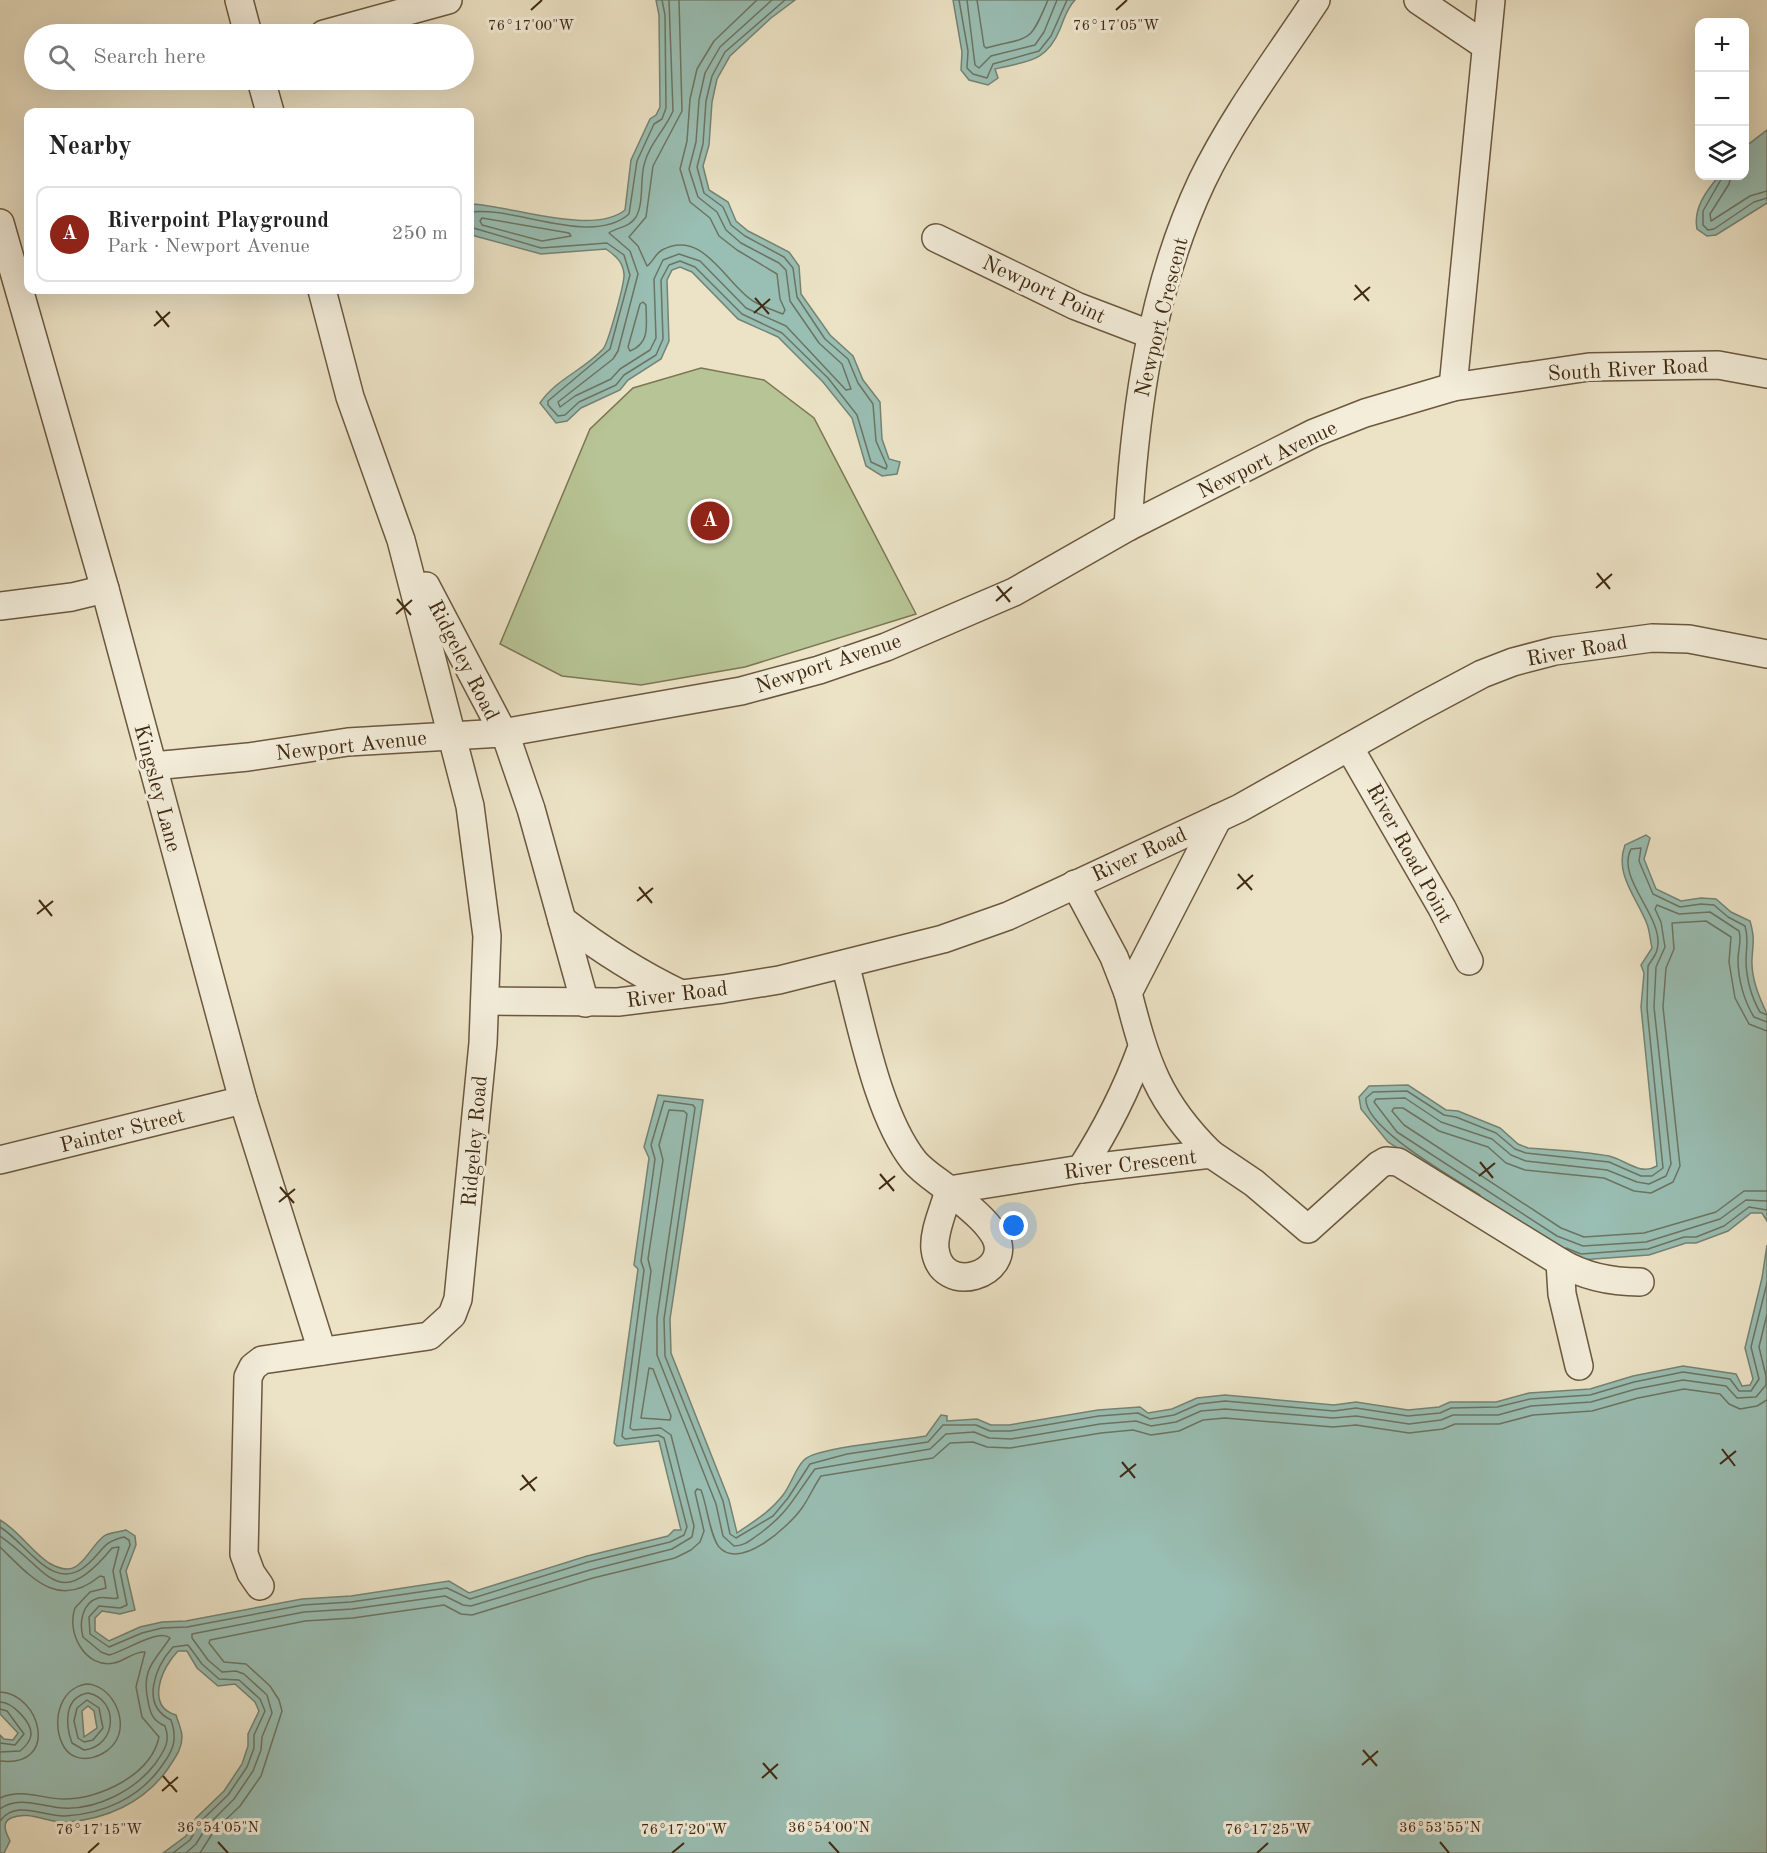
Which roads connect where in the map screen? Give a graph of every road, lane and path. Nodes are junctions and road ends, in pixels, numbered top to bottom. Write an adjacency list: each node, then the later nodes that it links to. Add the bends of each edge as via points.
1 (239, 0): 6 (street)
2 (448, 0): 7 (street)
3 (1316, 0): 14 (street, Newport Crescent, via 1233,126 1203,181 1179,239)
4 (1418, 0): 8 (street)
5 (1491, 0): 8 (street)
6 (245, 24)
7 (360, 24)
8 (1486, 46): 16 (street)
9 (264, 90): 10 (street)
10 (269, 108)
11 (0, 223): 19 (street, Kingsley Lane)
12 (936, 238): 14 (street, Newport Point, via 1076,306)
13 (323, 294): 18 (street, Ridgeley Road, via 350,397)
14 (1152, 335): 17 (street, Newport Crescent, via 1132,458)
15 (1767, 374): 16 (street, South River Road, via 1718,365 1648,364 1560,370)
16 (1453, 387): 17 (street, Newport Avenue, via 1365,412)
17 (1128, 527): 22 (street, Newport Avenue, via 1014,592 886,648 741,691)
18 (401, 540): 22 (street, Ridgeley Road); 23 (street, Ridgeley Road)
19 (105, 588): 20 (street, via 72,597); 25 (street, Kingsley Lane)
20 (0, 606)
21 (1767, 654): 24 (street, River Road, via 1689,639 1652,638 1555,651 1482,674)
22 (502, 733): 23 (street, Newport Avenue); 28 (street, Ridgeley Road, via 531,809)
23 (454, 735): 25 (street, Newport Avenue, via 348,742); 33 (street, Ridgeley Road, via 470,806 487,936)
24 (1349, 747): 26 (street, River Road); 29 (street, River Road Point, via 1442,908)
25 (153, 766): 36 (street, Kingsley Lane)
26 (1218, 818): 27 (street, River Road); 31 (street)
27 (1075, 884): 30 (street, River Road, via 1008,916 943,939); 31 (street, via 1114,957)
28 (562, 920): 32 (street, via 604,952); 34 (street, Ridgeley Road)
29 (1468, 961)
30 (845, 964): 32 (street, River Road, via 779,980); 39 (street, River Crescent, via 887,1116 916,1163 949,1190)
31 (1128, 993): 35 (street)
32 (681, 994): 34 (street, River Road)
33 (485, 1001): 34 (street, River Road); 42 (street, Ridgeley Road, via 475,1143 458,1299 452,1315 429,1336)
34 (585, 1003)
35 (1142, 1047): 37 (street, via 1168,1105); 39 (street, via 1106,1130)
36 (243, 1100): 38 (street, Painter Street); 42 (street, Kingsley Lane)
37 (1211, 1154): 39 (street, River Crescent); 40 (street, River Crescent, via 1308,1228 1379,1165 1398,1162)
38 (0, 1160)
39 (1081, 1169)
40 (1560, 1262): 41 (street, River Crescent, via 1614,1282); 43 (street, via 1562,1294)
41 (1640, 1282)
42 (322, 1351): 44 (street, Ridgeley Road, via 262,1360 248,1377 244,1554)
43 (1579, 1366)
44 (260, 1586)

